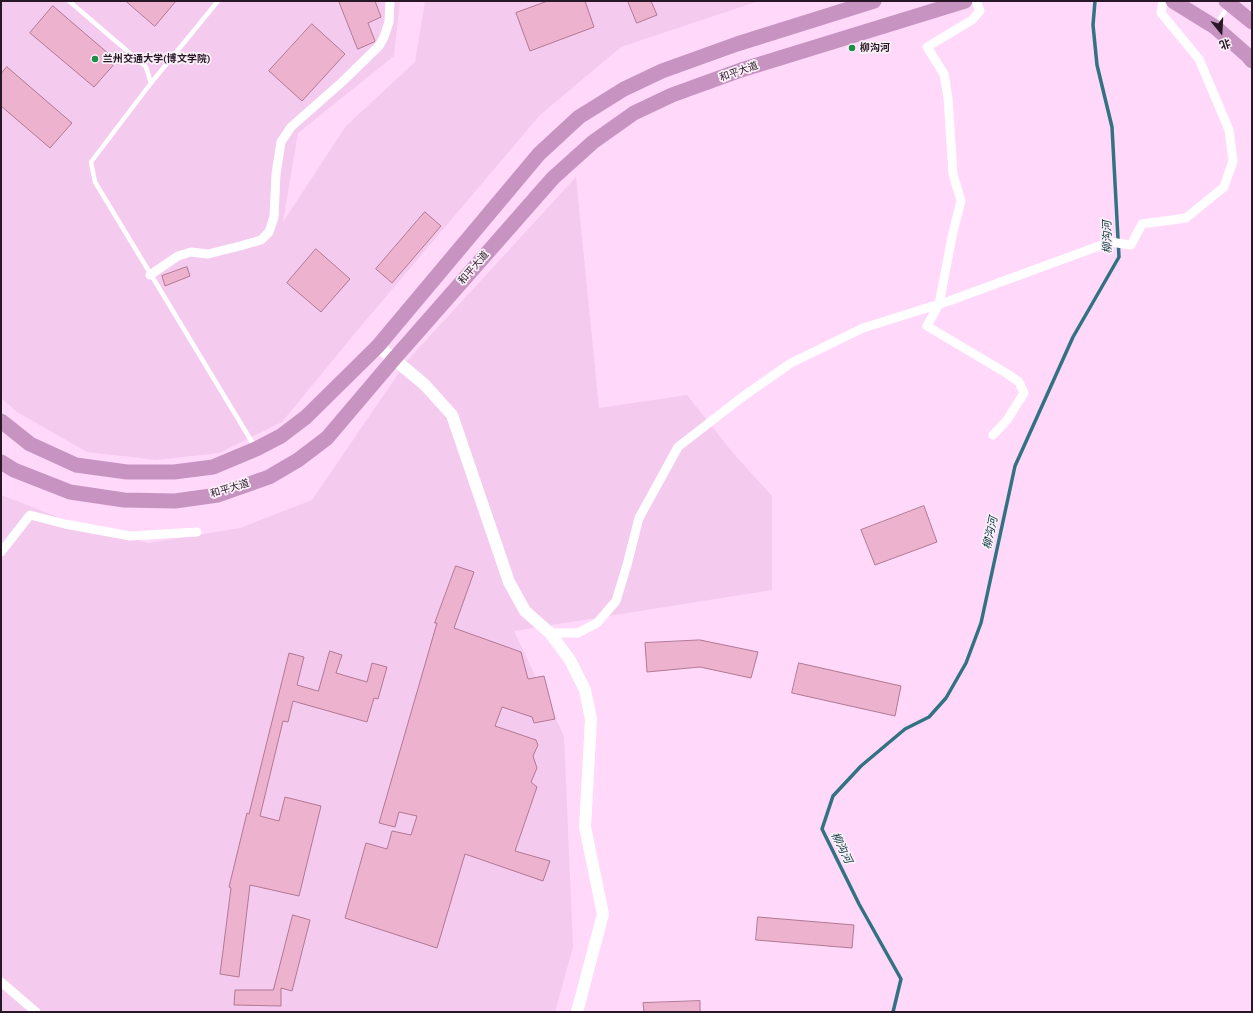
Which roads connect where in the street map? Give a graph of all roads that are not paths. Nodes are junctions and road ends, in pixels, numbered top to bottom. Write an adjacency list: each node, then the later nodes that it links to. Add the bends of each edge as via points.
1 (69, 1): 13 (lane, via 146,67)
2 (218, 1): 13 (lane)
3 (390, 1): 14 (street, via 389,22 380,46 292,127 281,142 276,174 274,217 269,232 261,240 240,246 208,254 191,252 178,256)
4 (874, 1): 16 (highway, via 737,44 662,71 624,89 578,117 539,154)
5 (965, 1): 17 (highway, 和平大道, via 742,70 672,95 634,113 593,142 553,178)
6 (976, 1): 15 (street, via 980,11 972,20 927,47 944,74 953,174 961,201)
7 (1163, 1): 15 (street, via 1161,13 1199,59 1229,130 1233,161 1224,187 1186,218 1142,224 1131,244 1111,242)
8 (1173, 1): 11 (highway)
9 (1229, 2): 10 (highway); 11 (lane)
10 (1252, 22)
11 (1215, 27): 12 (highway)
12 (1252, 61)
13 (151, 82): 14 (lane, via 91,162 95,182)
14 (150, 275): 20 (lane)
15 (939, 304): 19 (street, via 927,326 1006,373 1019,382 1024,393 1007,420); 24 (street, via 863,328 792,363 741,398 678,447 639,518 616,601 597,624 578,633)
16 (378, 346): 17 (street); 20 (highway, via 306,417 281,436)
17 (394, 359): 21 (highway, 和平大道, via 327,438 298,460 269,476 218,494 175,501 116,499 70,492 14,470); 24 (street, via 424,384 452,415 509,582 525,611)
18 (1, 421): 20 (highway, via 30,444 76,465 127,472 174,472 213,467)
19 (993, 435)
20 (256, 449)
21 (1, 462)
22 (197, 532): 23 (street, via 130,536 30,515)
23 (1, 552)
24 (550, 633): 27 (street, via 570,660 585,690 591,719 585,826 603,914)
25 (1, 982): 26 (street)
26 (36, 1012)
27 (577, 1012)

